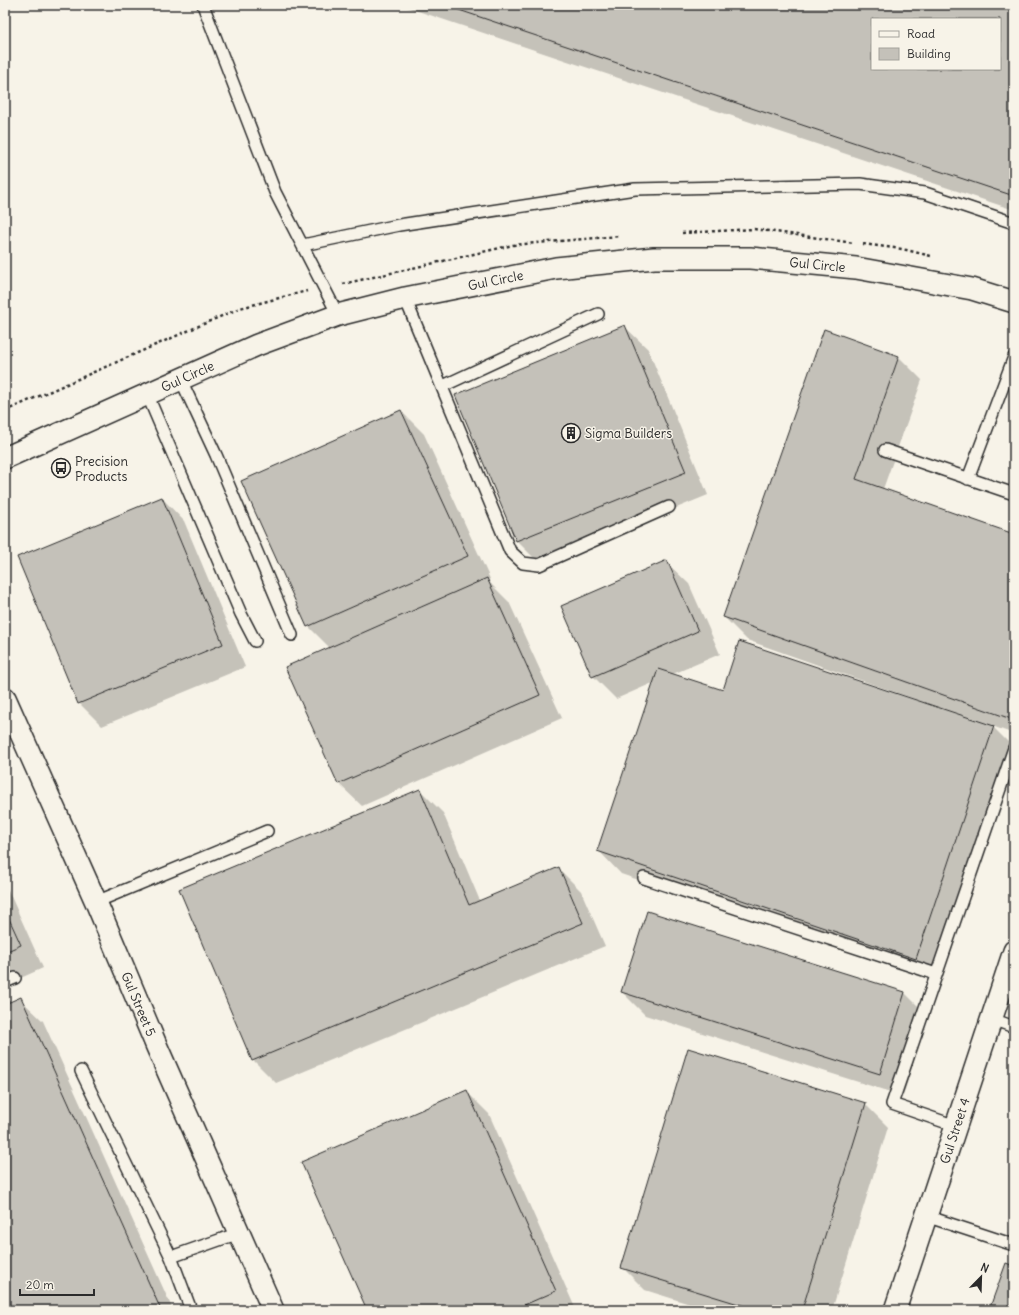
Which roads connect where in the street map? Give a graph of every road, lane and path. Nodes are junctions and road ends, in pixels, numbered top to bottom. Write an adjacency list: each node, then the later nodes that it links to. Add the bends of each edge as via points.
1 (203, 5): 3 (lane, via 275,192)
2 (1014, 223): 3 (lane, via 925,192 860,184 635,189 399,225)
3 (303, 245): 7 (lane)
4 (405, 298): 5 (street, Gul Circle, via 556,268 654,258 750,258 856,268 972,289); 7 (street, Gul Circle); 10 (lane)
5 (1014, 302)
6 (598, 314): 10 (lane)
7 (338, 315): 9 (street, Gul Circle, via 256,343)
8 (1014, 357): 14 (lane)
9 (181, 380): 11 (street, Gul Circle); 17 (lane, via 216,455)
10 (443, 386): 16 (lane, via 510,551 522,563 539,565)
11 (147, 394): 13 (street, Gul Circle); 18 (lane, via 241,614)
12 (885, 450): 14 (lane)
13 (5, 458)
14 (968, 479): 15 (lane)
15 (1014, 494)
16 (669, 507)
17 (292, 635)
18 (255, 641)
19 (5, 698): 23 (street, Gul Street 5)
20 (1014, 748): 25 (lane)
21 (267, 831): 23 (lane)
22 (644, 878): 25 (lane)
23 (96, 902): 31 (street, Gul Street 5)
24 (1014, 951): 26 (street, Gul Street 4)
25 (936, 974): 29 (lane, via 892,1104)
26 (992, 1019): 27 (lane); 29 (street, Gul Street 4)
27 (1014, 1027)
28 (80, 1071): 33 (lane)
29 (956, 1126): 30 (street, Gul Street 4)
30 (926, 1216): 32 (lane); 36 (street, Gul Street 4)
31 (239, 1233): 33 (lane); 35 (street, Gul Street 5)
32 (1014, 1245)
33 (171, 1257): 34 (lane)
34 (191, 1310)
35 (273, 1310)
36 (895, 1310)

